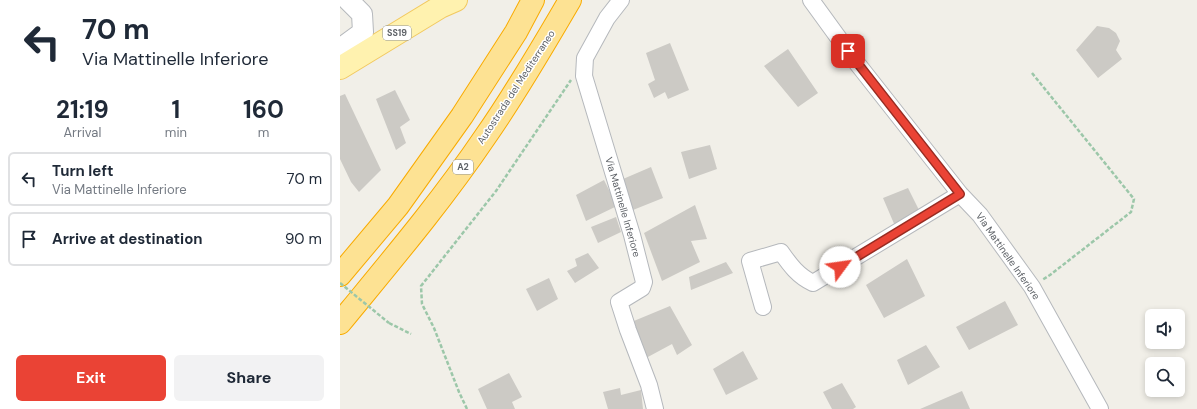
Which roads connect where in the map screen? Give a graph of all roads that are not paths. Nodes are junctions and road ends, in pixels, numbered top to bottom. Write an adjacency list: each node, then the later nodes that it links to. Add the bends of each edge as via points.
1 (348, 0): 7 (street, via 362,14 363,32)
2 (456, 0): 8 (main road, SS19, via 440,7)
3 (533, 0): 10 (highway, via 516,32 462,116 398,206)
4 (570, 0): 12 (highway, Autostrada del Mediterraneo / A2, via 486,136 421,225)
5 (621, 0): 13 (street, Via Mattinelle Inferiore, via 607,18 585,58 584,76 644,282 642,288 620,302)
6 (811, 0): 9 (street, Via Mattinelle Inferiore, via 856,62)
7 (340, 49)
8 (340, 68)
9 (960, 194): 11 (street, via 813,283 792,268 781,252 750,260); 14 (street, Via Mattinelle Inferiore, via 980,215 1032,287)
10 (340, 276)
11 (763, 307)
12 (340, 324)
13 (655, 409)
14 (1100, 409)

